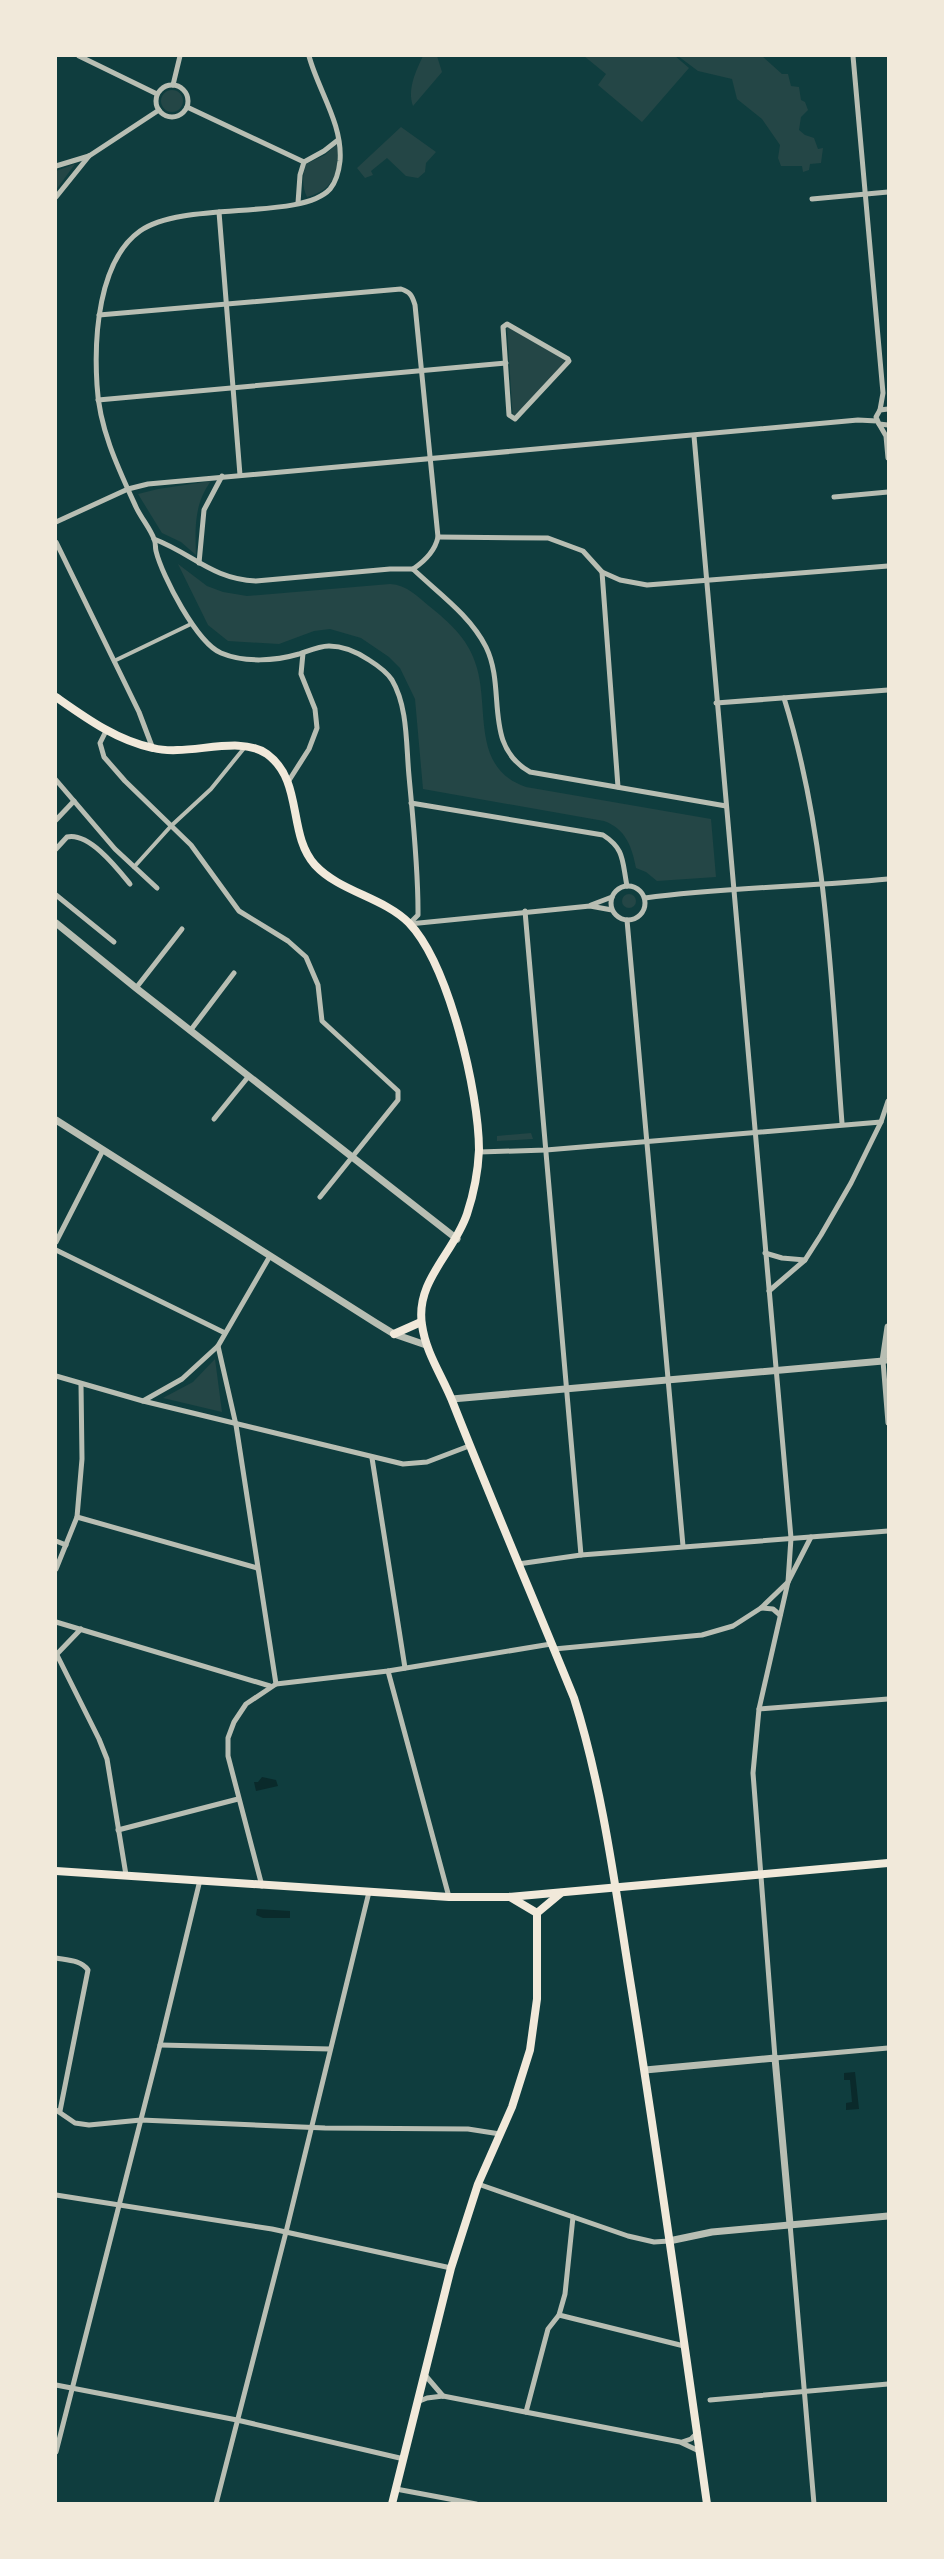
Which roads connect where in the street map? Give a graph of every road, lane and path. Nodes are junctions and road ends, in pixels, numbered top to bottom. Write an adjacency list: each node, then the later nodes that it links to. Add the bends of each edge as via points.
1 (79, 56): 6 (street)
2 (180, 56): 5 (street)
3 (309, 56): 9 (street)
4 (853, 56): 14 (street)
5 (173, 85): 6 (street); 7 (street, via 186,93)
6 (158, 93): 8 (street)
7 (187, 107): 8 (street, via 173,117); 11 (street)
8 (159, 110): 10 (street)
9 (338, 140): 11 (street); 17 (street, via 339,164 333,184 322,195)
10 (89, 156): 12 (street); 15 (street)
11 (304, 162): 17 (street)
12 (56, 166)
13 (888, 192): 14 (street)
14 (865, 194): 16 (street); 24 (street)
15 (56, 196)
16 (812, 199)
17 (298, 203): 18 (street)
18 (219, 212): 19 (street); 20 (street, via 183,215 139,231 110,272)
19 (227, 305): 20 (street); 22 (street, via 408,291 415,305); 23 (street)
20 (99, 315): 25 (street)
21 (506, 363): 21 (street, via 509,415 516,418 569,361 507,324 503,327); 22 (street)
22 (422, 370): 23 (street); 31 (street)
23 (232, 387): 25 (street); 33 (street)
24 (883, 393): 26 (street); 27 (street)
25 (98, 399): 35 (street, via 110,448)
26 (888, 409): 27 (street)
27 (878, 417): 28 (street); 29 (street); 30 (street)
28 (888, 425)
29 (887, 433): 32 (street)
30 (694, 436): 31 (street); 46 (street)
31 (431, 458): 33 (street); 39 (street)
32 (888, 459)
33 (240, 475): 34 (street)
34 (222, 476): 35 (street); 42 (street, via 204,510)
35 (128, 489): 38 (street); 40 (street)
36 (888, 492): 37 (street)
37 (834, 497)
38 (56, 522)
39 (438, 537): 44 (street, via 423,562); 45 (street, via 548,538 583,551)
40 (154, 539): 42 (street); 47 (street, via 159,560)
41 (56, 542): 49 (street)
42 (199, 563): 44 (street, via 235,580 256,581)
43 (888, 566): 46 (street)
44 (413, 569): 59 (street, via 459,611 485,646 493,667 499,730 509,757 530,772)
45 (602, 572): 46 (street, via 647,585); 59 (street)
46 (706, 581): 53 (street)
47 (191, 624): 48 (street, via 207,645 222,653 272,661); 49 (street)
48 (303, 653): 58 (street, via 301,674 315,709 316,728 309,749); 61 (street, via 328,646 345,648 380,666 391,679 402,704)
49 (114, 662): 56 (street)
50 (886, 689): 52 (street)
51 (56, 697): 54 (main road)
52 (784, 698): 53 (street); 70 (street, via 805,770)
53 (716, 703): 62 (street)
54 (106, 731): 56 (main road); 64 (street, via 100,743 104,757)
55 (245, 746): 56 (main road, via 184,751); 58 (main road, via 276,761); 64 (street, via 211,789)
56 (153, 749)
57 (56, 780): 60 (street)
58 (288, 782): 80 (main road, via 304,845 316,867 384,904)
59 (618, 787): 62 (street)
60 (74, 801): 63 (street); 66 (street)
61 (411, 802): 69 (street, via 603,835 616,844); 80 (street, via 418,915)
62 (726, 806): 72 (street)
63 (56, 820)
64 (171, 826): 66 (street); 98 (street, via 205,862 239,911 288,941 306,957 318,985 322,1021 398,1091 398,1100)
65 (56, 849): 68 (street, via 67,837 80,838 106,856)
66 (134, 867): 71 (street)
67 (888, 879): 70 (street)
68 (130, 884)
69 (627, 886): 74 (street, via 620,887); 75 (street, via 638,889)
70 (823, 886): 72 (street); 92 (street)
71 (157, 888)
72 (734, 890): 75 (street); 93 (street)
73 (56, 895): 83 (street)
74 (612, 897): 76 (street); 77 (street)
75 (645, 898): 79 (street, via 642,914)
76 (590, 906): 77 (street); 78 (street)
77 (612, 910): 79 (street)
78 (525, 911): 80 (street); 96 (street)
79 (627, 920): 94 (street)
80 (409, 924): 97 (main road, via 446,990 460,1035 473,1089)
81 (57, 926): 85 (street)
82 (182, 929): 85 (street)
83 (114, 942)
84 (234, 973): 86 (street)
85 (136, 988): 86 (street)
86 (190, 1031): 87 (street)
87 (248, 1077): 89 (street); 98 (street)
88 (888, 1101): 91 (street)
89 (214, 1119)
90 (56, 1120): 95 (street)
91 (881, 1122): 92 (street); 105 (street, via 851,1184)
92 (843, 1124): 93 (street)
93 (754, 1131): 94 (street); 103 (street)
94 (648, 1141): 96 (street); 116 (street)
95 (103, 1150): 101 (street); 104 (street)
96 (546, 1150): 97 (street); 118 (street)
97 (479, 1152): 100 (main road, via 474,1192)
98 (351, 1157): 99 (street); 100 (street)
99 (320, 1197)
100 (457, 1239): 107 (main road, via 426,1285 420,1305)
101 (56, 1242)
102 (56, 1250): 109 (street)
103 (765, 1253): 105 (street); 106 (street)
104 (270, 1256): 109 (street); 110 (street)
105 (806, 1260): 106 (street)
106 (769, 1291): 114 (street)
107 (422, 1322): 110 (main road); 111 (main road)
108 (888, 1327): 113 (street)
109 (225, 1333): 112 (street)
110 (394, 1334): 111 (street)
111 (426, 1345): 119 (main road)
112 (218, 1346): 120 (street, via 182,1380); 122 (street)
113 (886, 1361): 114 (street); 121 (street)
114 (776, 1370): 116 (street); 128 (street)
115 (56, 1376): 117 (street)
116 (669, 1380): 118 (street); 131 (street)
117 (81, 1384): 120 (street); 125 (street, via 82,1459)
118 (566, 1389): 119 (street); 132 (street)
119 (452, 1400): 123 (main road)
120 (143, 1401): 122 (street)
121 (888, 1423)
122 (236, 1425): 124 (street); 134 (street)
123 (469, 1446): 124 (street, via 416,1464); 133 (main road)
124 (372, 1458): 143 (street)
125 (77, 1517): 130 (street); 134 (street)
126 (888, 1531): 127 (street)
127 (811, 1537): 128 (street); 136 (street)
128 (791, 1538): 131 (street); 136 (street)
129 (56, 1541): 130 (street)
130 (66, 1545): 135 (street)
131 (683, 1546): 132 (street)
132 (581, 1555): 133 (street)
133 (518, 1564): 141 (main road)
134 (257, 1568): 145 (street)
135 (56, 1569)
136 (788, 1582): 137 (street); 138 (street)
137 (761, 1608): 138 (street); 141 (street, via 733,1626 702,1635)
138 (780, 1615): 147 (street)
139 (56, 1622): 140 (street)
140 (81, 1629): 142 (street); 145 (street)
141 (552, 1646): 143 (street); 156 (main road, via 588,1742)
142 (56, 1654): 149 (street, via 107,1759)
143 (405, 1668): 144 (street)
144 (388, 1671): 145 (street); 160 (street)
145 (273, 1685): 148 (street, via 246,1704 228,1738)
146 (888, 1699): 147 (street)
147 (759, 1708): 152 (street, via 753,1773)
148 (238, 1799): 149 (street); 155 (street)
149 (118, 1830): 153 (street)
150 (888, 1863): 152 (main road)
151 (56, 1871): 153 (main road)
152 (762, 1874): 156 (main road); 166 (street)
153 (126, 1875): 154 (main road)
154 (200, 1880): 155 (main road); 163 (street)
155 (262, 1886): 157 (main road)
156 (615, 1886): 158 (main road); 167 (main road)
157 (369, 1892): 160 (main road); 165 (street)
158 (564, 1892): 159 (main road); 161 (main road)
159 (509, 1896): 160 (main road); 161 (main road)
160 (449, 1897)
161 (537, 1913): 171 (main road, via 535,2021 520,2083)
162 (56, 1958): 168 (street, via 88,1970)
163 (160, 2045): 165 (street); 169 (street)
164 (888, 2048): 166 (street)
165 (330, 2049): 170 (street)
166 (775, 2058): 167 (street); 177 (street)
167 (645, 2070): 179 (main road)
168 (58, 2110): 169 (street, via 81,2124)
169 (141, 2120): 170 (street); 174 (street)
170 (310, 2126): 171 (street, via 468,2129); 178 (street)
171 (500, 2134): 172 (main road)
172 (478, 2184): 176 (street); 180 (main road)
173 (56, 2195): 174 (street)
174 (118, 2204): 178 (street); 186 (street)
175 (888, 2216): 177 (street)
176 (573, 2217): 179 (street, via 642,2240); 181 (street, via 568,2279)
177 (790, 2224): 179 (street, via 694,2234); 187 (street)
178 (286, 2232): 180 (street); 192 (street)
179 (669, 2241): 182 (main road)
180 (451, 2268): 183 (main road)
181 (560, 2315): 182 (street); 191 (street, via 548,2329)
182 (684, 2346): 193 (main road)
183 (424, 2375): 188 (street); 190 (main road)
184 (888, 2384): 187 (street)
185 (56, 2385): 186 (street)
186 (71, 2387): 192 (street); 196 (street)
187 (804, 2391): 189 (street); 203 (street)
188 (443, 2396): 190 (street); 191 (street)
189 (710, 2400)
190 (417, 2402): 197 (main road)
191 (526, 2412): 194 (street)
192 (237, 2420): 197 (street); 199 (street)
193 (698, 2432): 194 (street); 195 (main road)
194 (680, 2442): 195 (street)
195 (700, 2451): 202 (main road)
196 (56, 2452)
197 (404, 2459): 198 (main road)
198 (396, 2489): 200 (main road); 201 (street)
199 (216, 2504)
200 (392, 2504)
201 (476, 2504)
202 (707, 2504)
203 (814, 2504)

